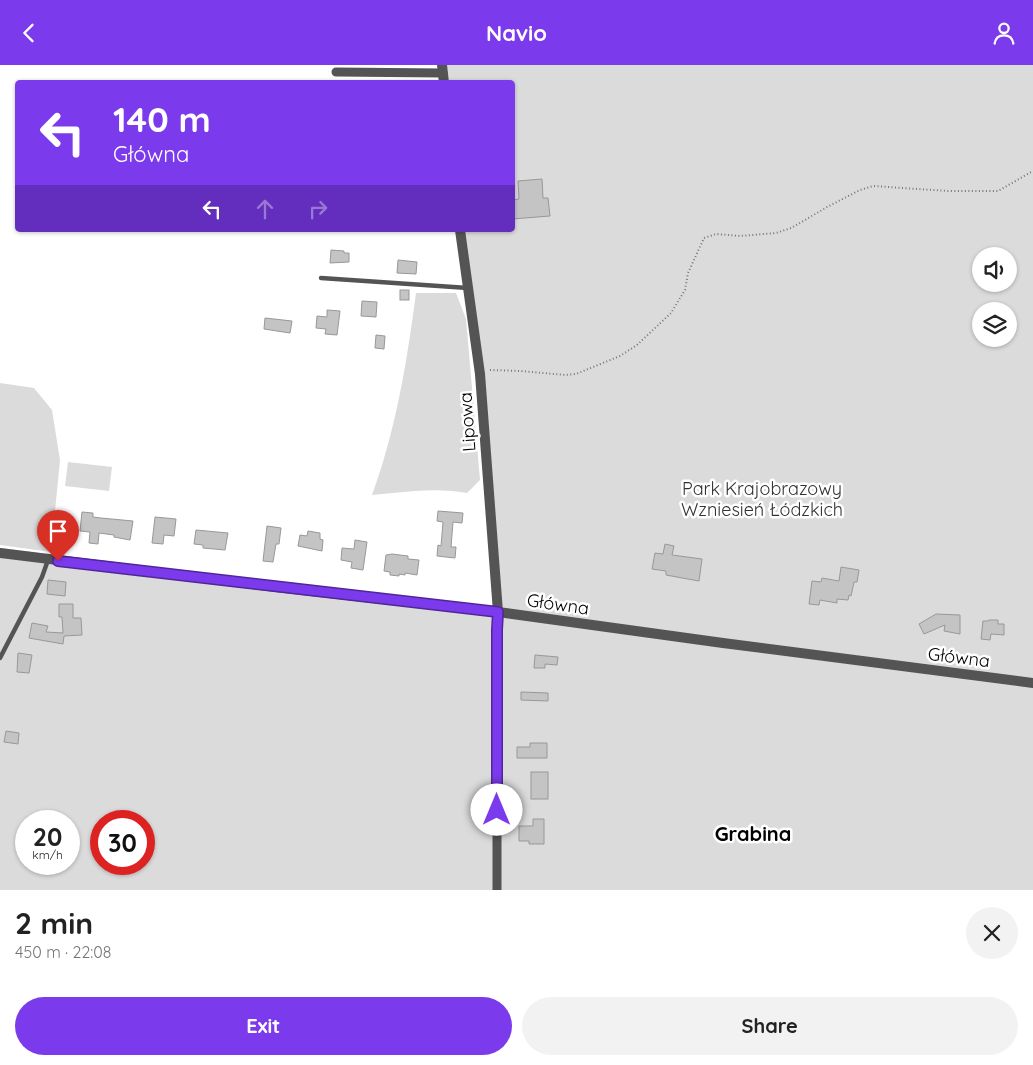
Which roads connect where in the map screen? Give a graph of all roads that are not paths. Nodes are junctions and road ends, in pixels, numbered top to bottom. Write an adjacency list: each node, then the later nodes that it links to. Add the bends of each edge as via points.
1 (336, 72): 2 (street)
2 (443, 73)
3 (460, 232): 5 (street, Lipowa)
4 (321, 278): 5 (lane)
5 (468, 288): 8 (street, Lipowa, via 480,374)
6 (0, 553): 7 (street, Główna)
7 (48, 560): 8 (street, Główna); 9 (lane)
8 (498, 612): 10 (street, Główna); 11 (street)
9 (0, 658)
10 (1033, 683)
11 (497, 890)

